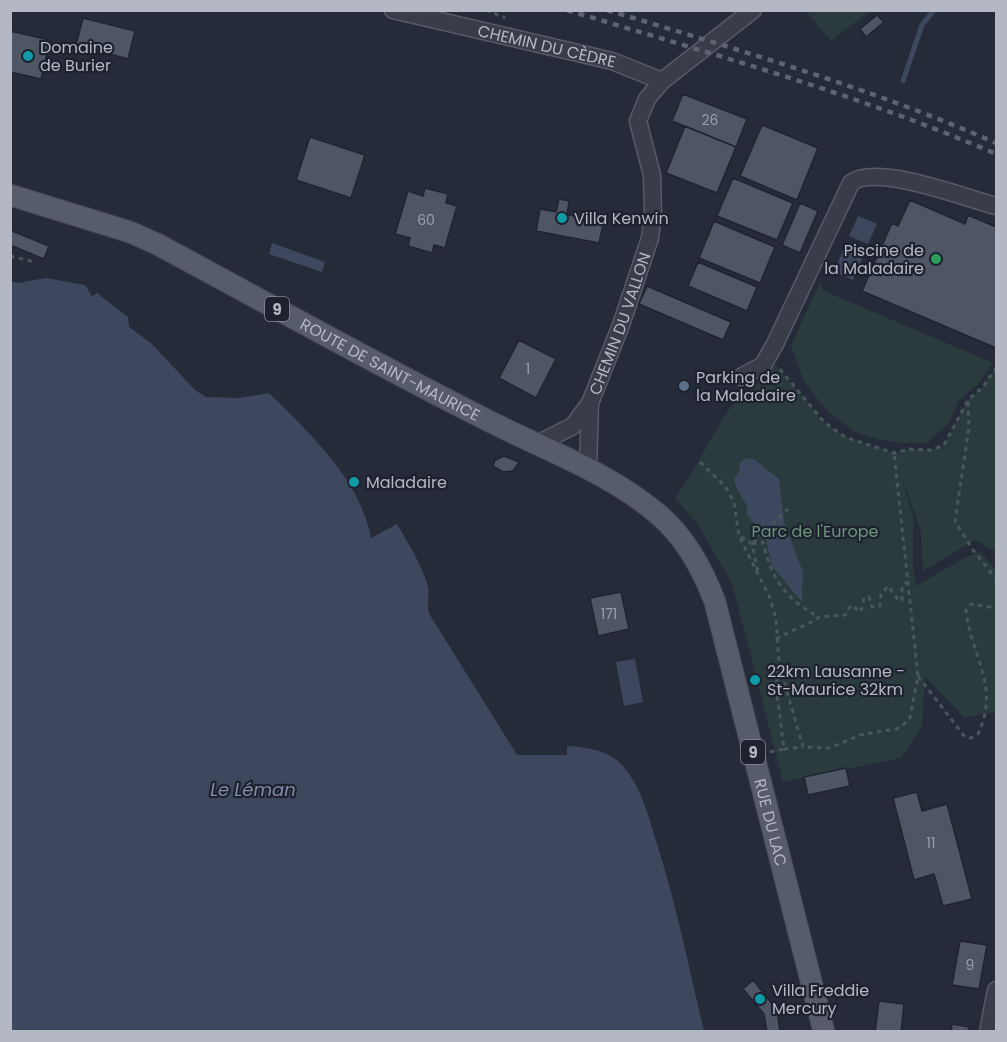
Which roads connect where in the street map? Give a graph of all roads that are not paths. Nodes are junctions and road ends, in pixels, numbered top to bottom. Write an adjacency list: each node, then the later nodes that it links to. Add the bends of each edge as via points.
1 (393, 10): 3 (street, CHEMIN DU CÈDRE, via 612,60)
2 (753, 10): 3 (street, CHEMIN DU VALLON)
3 (662, 81): 7 (street, CHEMIN DU VALLON, via 647,99 638,121 652,175 650,238)
4 (10, 195): 8 (main road, ROUTE DE SAINT-MAURICE / 9, via 157,244)
5 (996, 206): 6 (street, via 893,177 866,176 851,183 775,344 762,365)
6 (741, 376)
7 (590, 403): 8 (street, CHEMIN DU VALLON, via 573,426); 9 (street, CHEMIN DU VALLON)
8 (535, 445): 9 (main road, ROUTE DE SAINT-MAURICE / 9)
9 (588, 470): 10 (main road, ROUTE DE SAINT-MAURICE / 9)
10 (636, 496): 12 (main road, RUE DU LAC / 9, via 681,539 715,602)
11 (996, 990): 13 (street)
12 (824, 1032)
13 (988, 1032)

